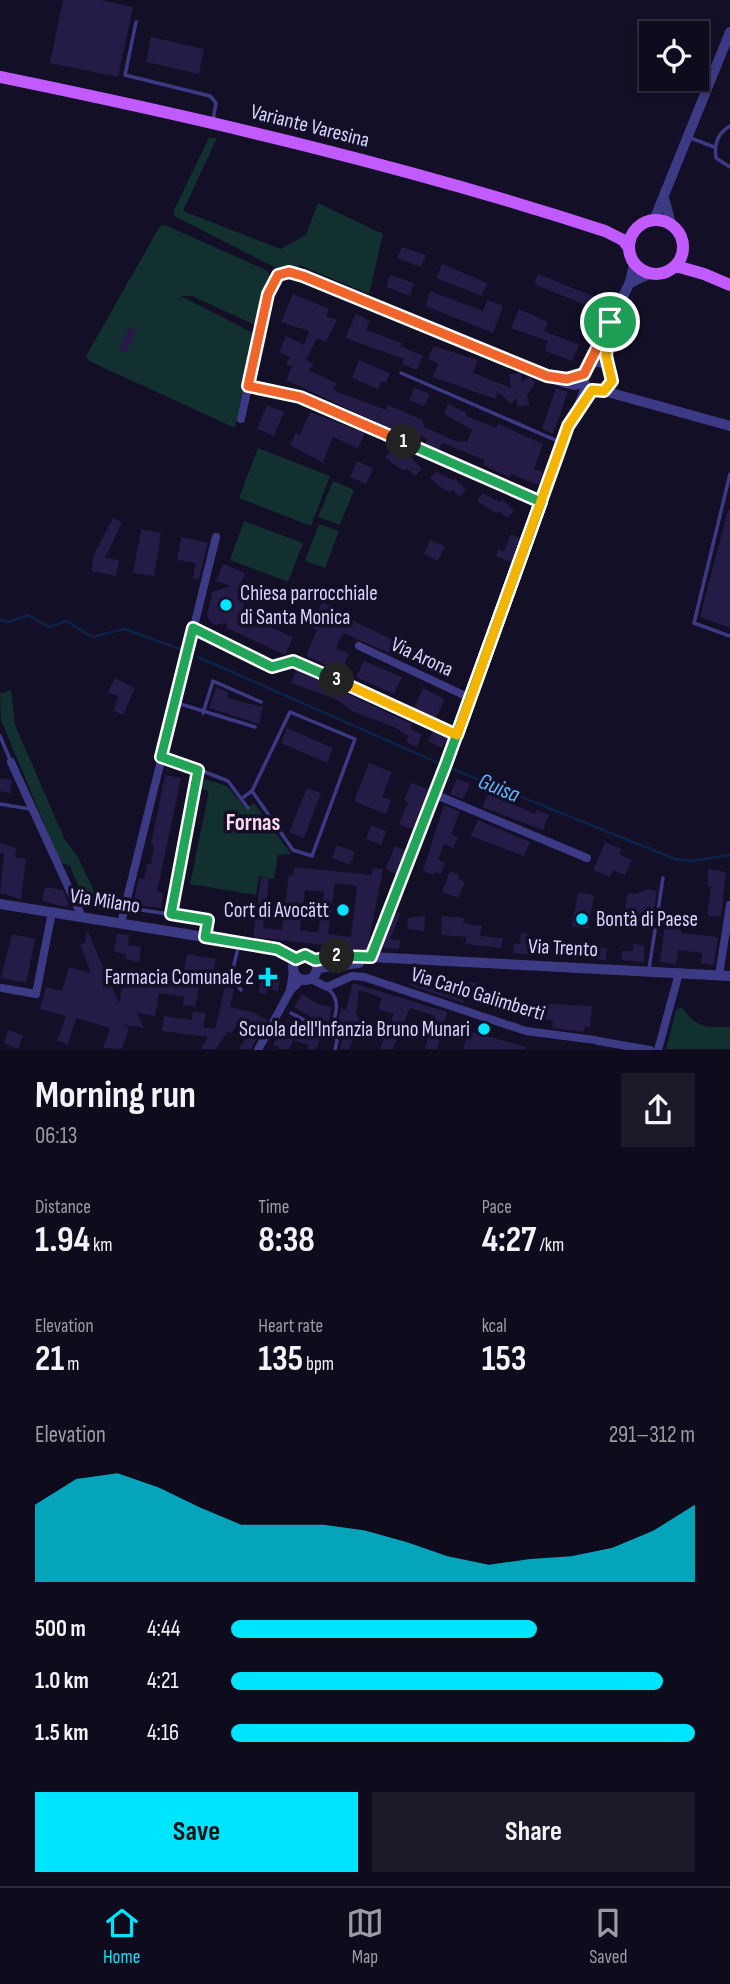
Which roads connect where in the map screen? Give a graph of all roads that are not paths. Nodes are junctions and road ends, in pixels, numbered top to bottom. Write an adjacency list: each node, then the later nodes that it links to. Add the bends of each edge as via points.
1 (136, 22): 4 (lane, via 125,75 211,96 216,103)
2 (730, 32): 6 (street)
3 (0, 77): 4 (main road, Variante Varesina)
4 (212, 121): 13 (main road, Variante Varesina, via 358,157)
5 (730, 126): 7 (lane)
6 (686, 136): 7 (lane); 9 (street)
7 (715, 147): 8 (lane, via 716,158)
8 (730, 167)
9 (665, 194): 10 (street); 11 (street)
10 (654, 220): 11 (main road); 12 (main road, Variante Varesina)
11 (671, 224): 15 (main road, via 680,233)
12 (636, 228): 13 (main road, Variante Varesina); 14 (main road)
13 (605, 231): 14 (main road, Variante Varesina)
14 (629, 248): 16 (main road)
15 (683, 251): 17 (main road); 19 (main road)
16 (634, 264): 18 (main road); 21 (street)
17 (676, 267): 18 (main road); 19 (main road)
18 (649, 274): 21 (street)
19 (704, 274): 20 (main road)
20 (730, 285)
21 (628, 286): 22 (street)
22 (610, 322): 23 (street); 24 (street, via 606,343)
23 (591, 364): 24 (street); 27 (street)
24 (609, 367): 26 (street)
25 (401, 373): 33 (lane)
26 (613, 378): 29 (street); 30 (street)
27 (587, 383): 28 (street, via 547,376 285,272 270,286); 29 (street); 33 (street)
28 (248, 386): 31 (street); 35 (street, via 300,397)
29 (604, 391): 30 (street)
30 (638, 401): 32 (street)
31 (241, 419)
32 (730, 426)
33 (562, 443): 35 (street)
34 (730, 474): 38 (lane, via 694,623)
35 (541, 502): 41 (street)
36 (216, 537): 37 (street)
37 (193, 628): 40 (lane, via 272,667); 43 (street)
38 (730, 636)
39 (359, 646): 41 (street, Via Arona)
40 (293, 661): 46 (street)
41 (470, 698): 46 (street)
42 (261, 702): 44 (lane, via 213,681)
43 (175, 703): 44 (lane); 48 (street)
44 (203, 713): 45 (lane)
45 (255, 727)
46 (457, 735): 52 (street)
47 (0, 736): 49 (lane)
48 (161, 757): 50 (street); 65 (street)
49 (11, 762): 56 (street)
50 (198, 770): 53 (lane, via 226,779); 63 (street)
51 (252, 791): 51 (lane, via 293,850 312,856 355,739 290,712); 53 (lane)
52 (435, 794): 57 (street); 68 (street)
53 (241, 799): 55 (lane)
54 (0, 804): 56 (lane)
55 (248, 808)
56 (32, 809): 64 (street)
57 (587, 858)
58 (663, 878): 72 (lane)
59 (0, 904): 62 (street, Via Milano)
60 (730, 905): 74 (street)
61 (128, 908): 63 (lane)
62 (52, 912): 64 (street, Via Milano); 77 (street, via 36,994)
63 (171, 914): 66 (street, via 208,920)
64 (82, 917): 65 (street, Via Milano)
65 (121, 923): 66 (street, Via Milano)
66 (205, 937): 67 (street, Via Milano)
67 (239, 944): 71 (street, Via Milano); 78 (lane, via 231,977)
68 (371, 957): 69 (street); 70 (street, via 332,956)
69 (395, 960): 70 (street); 72 (street, Via Trento)
70 (316, 964): 71 (street, via 305,955); 75 (street)
71 (294, 965): 75 (street); 79 (street)
72 (649, 972): 73 (street, Via Trento)
73 (679, 973): 74 (street, Via Trento); 85 (street)
74 (725, 975)
75 (306, 979): 76 (street); 79 (street)
76 (327, 987): 81 (lane, via 337,1004); 84 (street, Via Carlo Galimberti, via 352,976 526,1031)
77 (2, 988)
78 (241, 990)
79 (290, 991): 82 (street)
80 (291, 1013): 81 (lane)
81 (332, 1027): 83 (lane)
82 (258, 1049)
83 (335, 1049)
84 (650, 1049)
85 (658, 1049)

